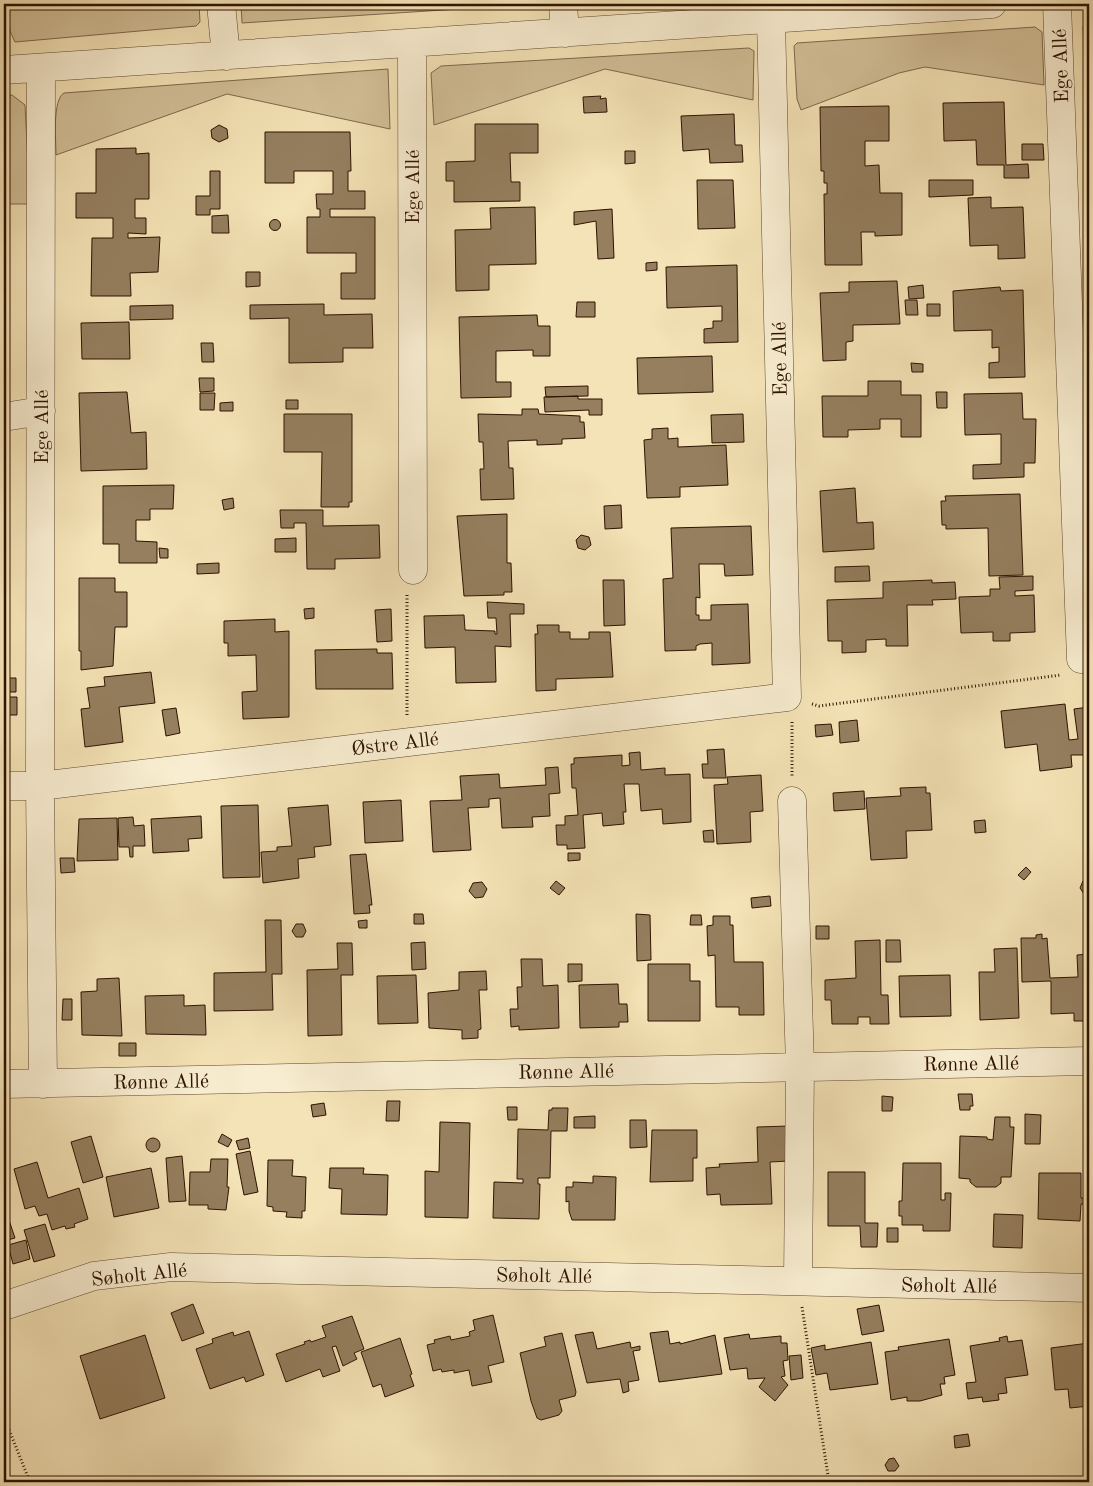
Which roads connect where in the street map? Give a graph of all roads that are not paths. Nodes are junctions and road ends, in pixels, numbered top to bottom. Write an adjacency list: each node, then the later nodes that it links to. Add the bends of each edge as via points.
1 (222, 4): 9 (street)
2 (563, 4): 7 (street)
3 (992, 4): 5 (street)
4 (1057, 4): 15 (street, Ege Allé)
5 (936, 6): 6 (street)
6 (771, 20): 7 (street); 16 (street, Ege Allé)
7 (565, 32): 8 (street)
8 (412, 43): 9 (street); 14 (street, Ege Allé)
9 (226, 56): 10 (street)
10 (41, 68): 11 (street); 12 (street, Ege Allé)
11 (4, 70)
12 (41, 411): 13 (street); 18 (street, Ege Allé)
13 (4, 417)
14 (412, 570)
15 (1085, 659)
16 (787, 697): 18 (street, Østre Allé)
17 (4, 786): 18 (street, Østre Allé)
18 (40, 786): 23 (street)
19 (792, 801): 21 (street)
20 (1089, 1061): 21 (street, Rønne Allé)
21 (800, 1066): 23 (street, Rønne Allé); 24 (street)
22 (4, 1084): 23 (street, Rønne Allé)
23 (43, 1084)
24 (798, 1281): 25 (street, Søholt Allé); 26 (street, Søholt Allé, via 171,1267 94,1276)
25 (1089, 1288)
26 (4, 1306)

